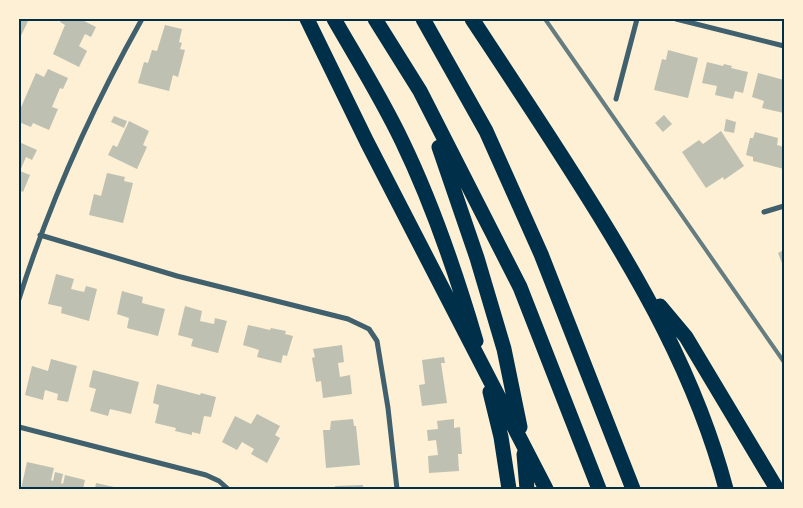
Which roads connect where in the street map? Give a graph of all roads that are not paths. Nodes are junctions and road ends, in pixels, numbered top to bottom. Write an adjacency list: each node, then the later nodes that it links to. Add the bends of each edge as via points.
1 (142, 19): 14 (street, via 95,108)
2 (307, 19): 22 (highway)
3 (334, 19): 20 (highway, via 371,81 438,223 487,376)
4 (375, 19): 10 (highway)
5 (423, 19): 24 (highway, via 486,131 541,254)
6 (472, 19): 15 (highway)
7 (637, 19): 11 (street)
8 (676, 19): 9 (street)
9 (784, 46)
10 (420, 91): 21 (highway, via 504,349 522,437); 23 (highway, via 520,287)
11 (616, 99)
12 (784, 206): 13 (street)
13 (764, 212)
14 (40, 235): 16 (street); 19 (street, via 177,276 348,319 369,329 377,341 381,363)
15 (640, 282): 25 (highway, via 692,389); 26 (highway, via 686,337)
16 (19, 298)
17 (19, 427): 18 (street, via 206,475)
18 (228, 489)
19 (397, 489)
20 (509, 489)
21 (527, 489)
22 (546, 489)
23 (599, 489)
24 (634, 489)
25 (726, 489)
26 (777, 489)

